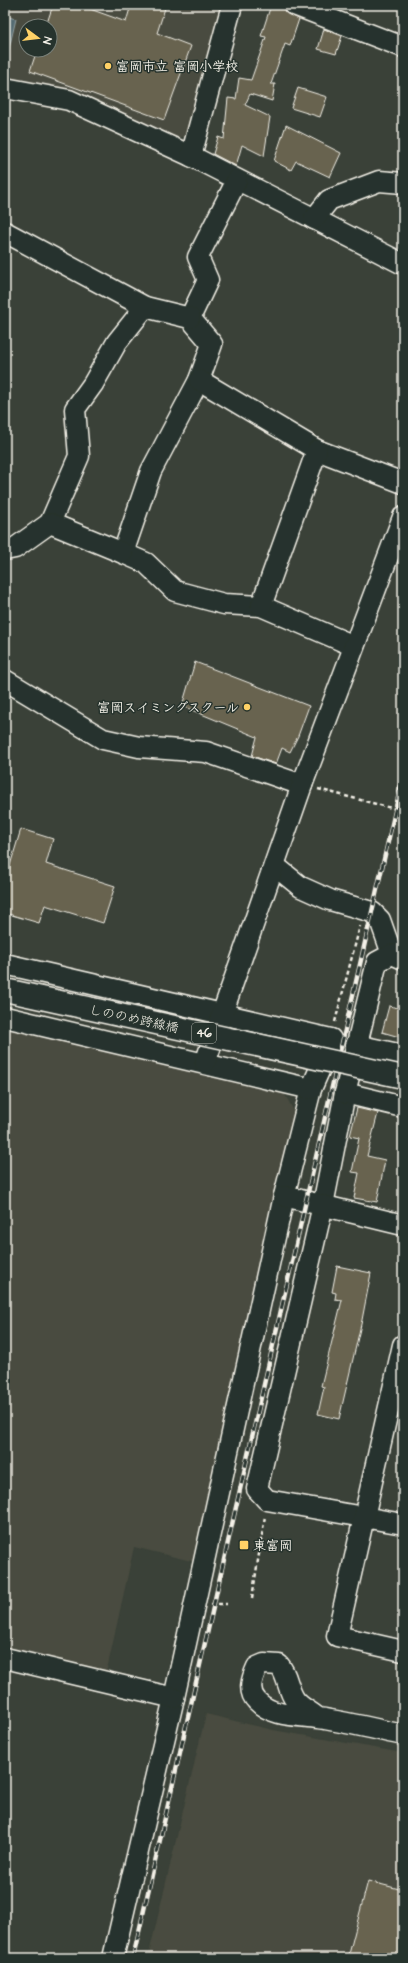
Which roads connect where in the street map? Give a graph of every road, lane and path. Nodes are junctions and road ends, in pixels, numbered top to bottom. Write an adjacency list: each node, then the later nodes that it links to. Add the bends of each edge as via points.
1 (232, 5): 5 (street)
2 (294, 5): 3 (street)
3 (403, 46)
4 (5, 88): 5 (street, via 69,100)
5 (191, 156): 6 (street)
6 (237, 180): 8 (street); 12 (street, via 198,257 208,280)
7 (403, 183): 8 (street, via 379,182 329,200)
8 (314, 219): 10 (street)
9 (5, 232): 11 (street)
10 (403, 264)
11 (145, 307): 12 (street); 17 (street, via 117,342 75,409 80,456)
12 (190, 318): 13 (street, via 212,344)
13 (199, 380): 14 (street); 19 (street, via 151,471)
14 (317, 450): 15 (street); 21 (street)
15 (403, 483)
16 (403, 518): 20 (street)
17 (50, 523): 18 (street, via 15,548); 19 (street)
18 (5, 550)
19 (123, 552): 21 (street, via 146,563 175,591 224,604)
20 (395, 563): 22 (street)
21 (261, 606): 22 (street)
22 (354, 646): 24 (street)
23 (5, 680): 24 (street, via 103,739 139,747 206,752)
24 (302, 785): 25 (path); 26 (street)
25 (403, 811)
26 (275, 866): 27 (street, via 301,887 330,900); 31 (street)
27 (364, 910): 28 (street, via 372,912 380,920); 33 (path)
28 (398, 956): 34 (street, via 377,962)
29 (5, 964): 31 (street)
30 (5, 990): 37 (main road, しののめ跨線橋 / 46, bridge)
31 (222, 1014): 33 (street); 36 (street)
32 (5, 1017): 36 (street)
33 (331, 1039): 38 (street)
34 (356, 1045): 35 (street); 39 (street)
35 (403, 1055)
36 (205, 1063): 38 (street)
37 (403, 1077)
38 (311, 1089): 41 (street)
39 (345, 1093): 40 (street); 42 (street)
40 (403, 1107)
41 (284, 1196): 42 (street); 51 (street)
42 (323, 1205): 43 (street); 45 (street, via 257,1489)
43 (403, 1225)
44 (403, 1346): 46 (street)
45 (267, 1500): 46 (street); 48 (path)
46 (363, 1518): 47 (street); 49 (street, via 337,1636)
47 (403, 1524)
48 (252, 1598)
49 (403, 1651)
50 (5, 1658): 51 (street)
51 (174, 1698): 54 (street)
52 (318, 1718): 53 (street)
53 (403, 1735)
54 (113, 1958)

